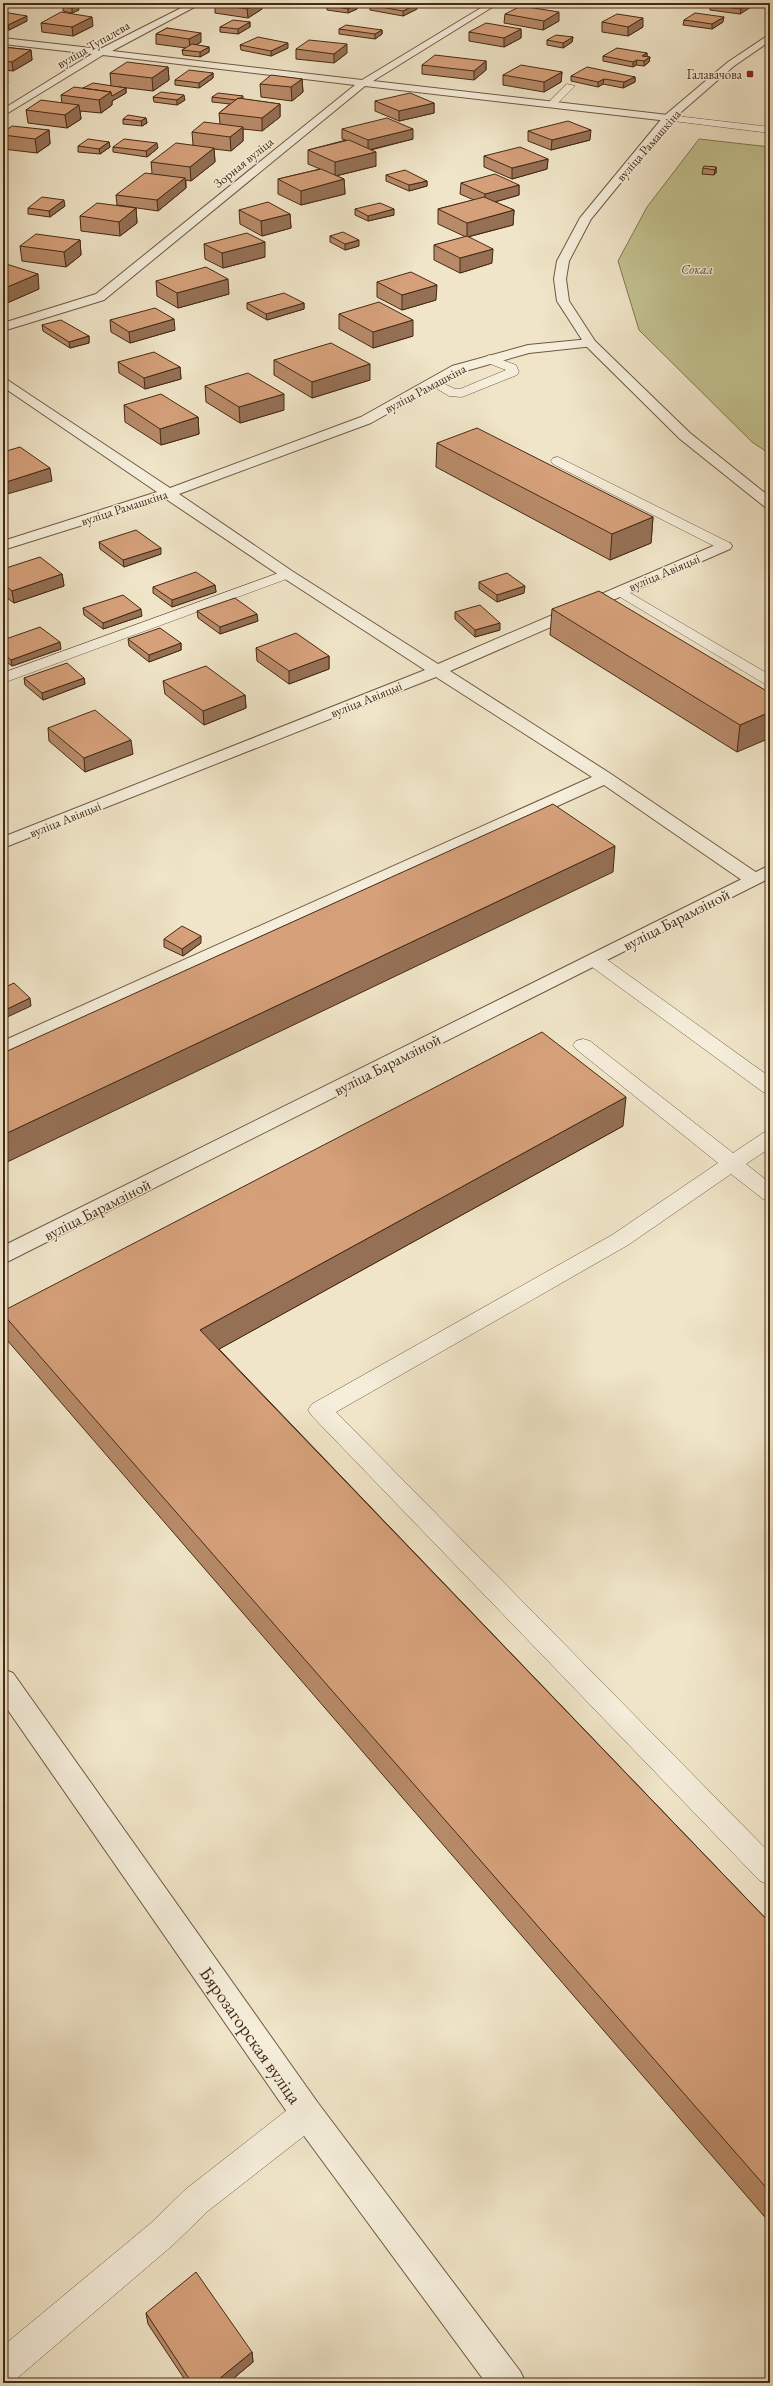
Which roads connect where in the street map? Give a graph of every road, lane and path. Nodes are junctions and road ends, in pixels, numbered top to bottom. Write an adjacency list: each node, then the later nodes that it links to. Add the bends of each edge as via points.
1 (198, 3): 5 (street, вуліца Тупалева)
2 (495, 3): 6 (street, Зорная вуліца)
3 (770, 37): 10 (street, вуліца Рамашкіна, via 731,64)
4 (3, 41): 5 (street)
5 (100, 53): 6 (street); 9 (street, вуліца Тупалева)
6 (363, 83): 8 (street); 12 (street, Зорная вуліца, via 100,297)
7 (570, 86): 8 (lane)
8 (552, 104): 10 (street)
9 (3, 113)
10 (668, 118): 11 (lane); 13 (street, вуліца Рамашкіна, via 586,218 563,261 560,279 563,301)
11 (770, 130)
12 (3, 327)
13 (590, 344): 14 (street, вуліца Рамашкіна, via 528,349); 19 (street, via 685,436)
14 (489, 359): 16 (street, вуліца Рамашкіна, via 456,368); 16 (lane, via 512,368 512,372 462,393 453,393)
15 (3, 381): 18 (street)
16 (432, 382): 18 (street, вуліца Рамашкіна, via 366,420)
17 (558, 461): 21 (lane)
18 (167, 493): 20 (street, вуліца Рамашкіна); 22 (street)
19 (770, 504)
20 (3, 546)
21 (725, 546): 23 (street, вуліца Авіяцыі)
22 (287, 574): 24 (street); 25 (lane)
23 (620, 591): 24 (street, вуліца Авіяцыі); 26 (lane)
24 (436, 671): 27 (street); 28 (street, вуліца Авіяцыі)
25 (3, 678)
26 (770, 682)
27 (605, 778): 29 (street); 32 (street)
28 (3, 843)
29 (762, 875): 30 (street, вуліца Барамзіной)
30 (594, 960): 33 (lane); 37 (street, вуліца Барамзіной)
31 (583, 1045): 35 (lane)
32 (3, 1049)
33 (770, 1087)
34 (770, 1138): 35 (lane)
35 (731, 1164): 36 (lane); 39 (lane, via 620,1240 320,1410)
36 (770, 1194)
37 (3, 1256)
38 (3, 1681): 40 (street, Бярозагорская вуліца)
39 (770, 1872)
40 (307, 2114): 41 (lane, via 196,2200 162,2234); 42 (street, Бярозагорская вуліца)
41 (3, 2368)
42 (508, 2383)

